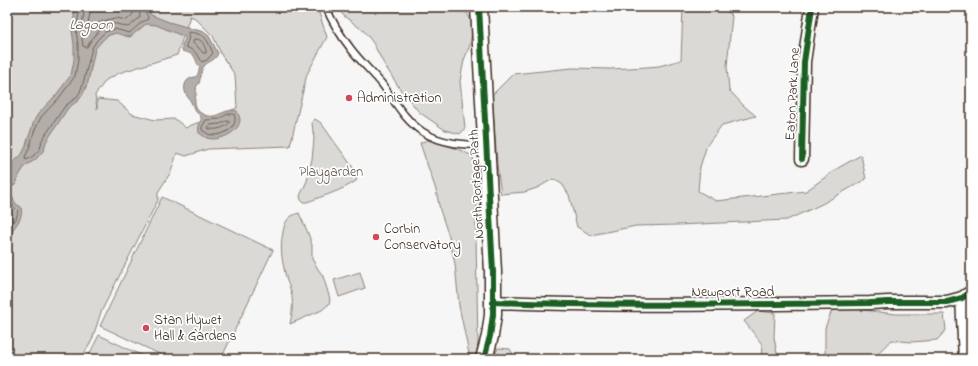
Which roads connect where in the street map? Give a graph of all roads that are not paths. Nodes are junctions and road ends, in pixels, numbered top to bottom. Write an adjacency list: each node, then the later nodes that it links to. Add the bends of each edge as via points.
1 (326, 7): 4 (lane, via 351,50 382,84 400,110 422,132 447,142)
2 (479, 7): 4 (main road, North Portage Path)
3 (812, 7): 5 (street, Eaton Park Lane, via 804,62)
4 (486, 145): 7 (main road, North Portage Path)
5 (802, 159)
6 (966, 295): 7 (street, Newport Road, via 947,302); 9 (street)
7 (494, 302): 8 (main road, North Portage Path)
8 (484, 359)
9 (965, 359)

